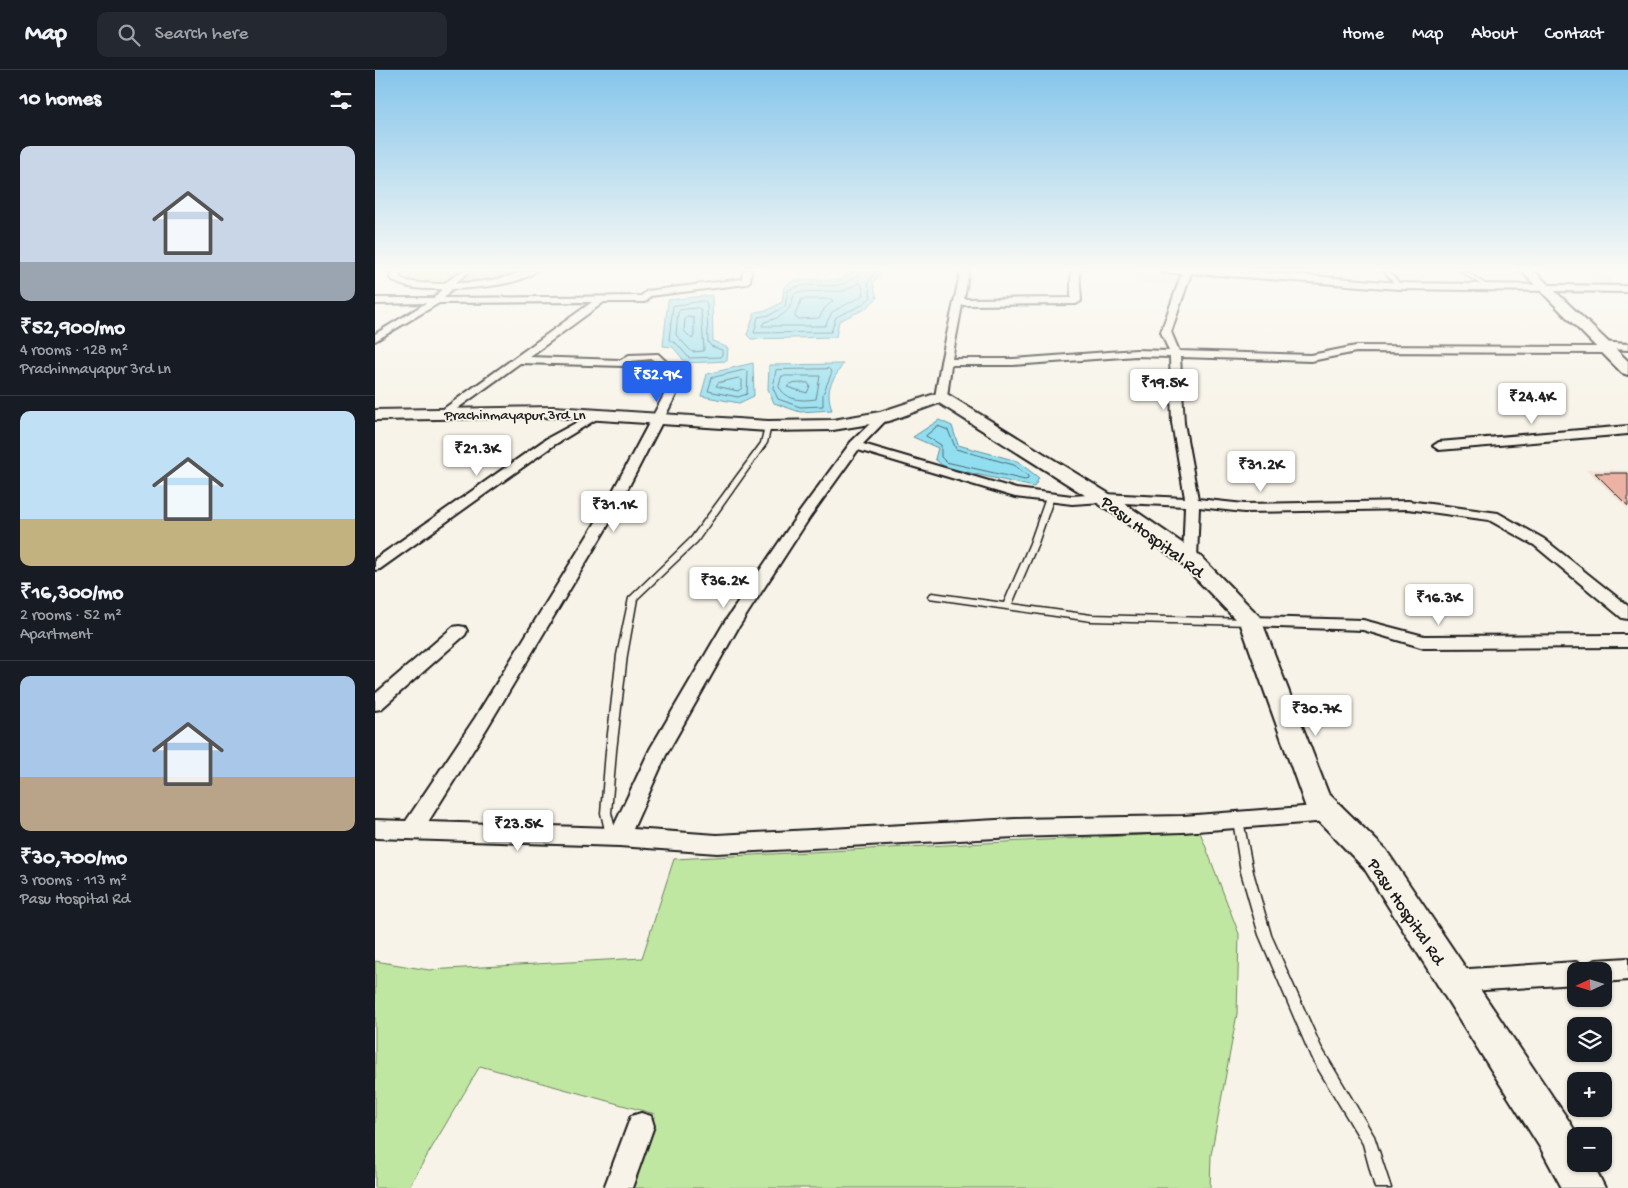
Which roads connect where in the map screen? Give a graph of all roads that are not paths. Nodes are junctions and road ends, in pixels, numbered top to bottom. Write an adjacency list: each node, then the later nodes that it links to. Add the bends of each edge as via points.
1 (401, 322): 6 (street)
2 (571, 322): 10 (street)
3 (954, 322): 11 (street)
4 (1169, 322): 9 (street, via 1166,332)
5 (1580, 322): 7 (main road)
6 (375, 338)
7 (1604, 347): 8 (street); 9 (street, via 1356,349 1311,358); 12 (main road)
8 (1628, 347)
9 (1175, 354): 11 (street); 25 (street, via 1178,423)
10 (520, 360): 14 (street); 18 (street, via 625,363 629,358 654,356 669,369 670,395)
11 (946, 362): 13 (street)
12 (1628, 370)
13 (941, 397): 17 (main road, Prachinmayapur 3rd Ln); 24 (main road, Pasu Hospital Rd)
14 (443, 414): 15 (main road, Prachinmayapur 3rd Ln); 16 (main road, Prachinmayapur 3rd Ln, via 554,412)
15 (375, 415)
16 (596, 415): 18 (main road, Prachinmayapur 3rd Ln); 27 (street, via 550,442)
17 (883, 417): 19 (main road, Prachinmayapur 3rd Ln, via 833,425); 21 (street)
18 (658, 419): 19 (main road, Prachinmayapur 3rd Ln); 38 (street, via 552,609)
19 (768, 426): 39 (lane, via 764,443 694,540 633,598 622,655 606,813)
20 (1628, 430): 22 (street)
21 (855, 445): 23 (street, via 1015,493); 39 (street, via 730,627 657,754)
22 (1439, 446)
23 (1050, 497): 24 (street, via 1072,500); 29 (lane)
24 (1103, 498): 25 (street); 26 (main road, Pasu Hospital Rd)
25 (1192, 502): 26 (street); 30 (street, via 1244,508 1408,505 1493,516 1539,542)
26 (1190, 559): 31 (main road, Pasu Hospital Rd)
27 (375, 566)
28 (932, 596): 29 (lane)
29 (1007, 606): 31 (lane, via 1091,618)
30 (1628, 614)
31 (1252, 622): 33 (street, via 1363,625 1424,642); 35 (main road, Pasu Hospital Rd, via 1316,800)
32 (459, 630): 34 (street)
33 (1628, 641)
34 (375, 704)
35 (1329, 813): 36 (street); 43 (main road, Pasu Hospital Rd, via 1375,859)
36 (1238, 820): 39 (street, via 717,844); 46 (lane, via 1247,872 1265,935 1315,1052 1369,1140)
37 (375, 829): 38 (street)
38 (411, 831): 39 (street)
39 (615, 836)
40 (1628, 969): 41 (street)
41 (1613, 970)
42 (1567, 974): 43 (street)
43 (1454, 981): 47 (main road, Pasu Hospital Rd, via 1555,1135)
44 (641, 1126): 45 (street)
45 (618, 1188)
46 (1383, 1188)
47 (1584, 1188)

